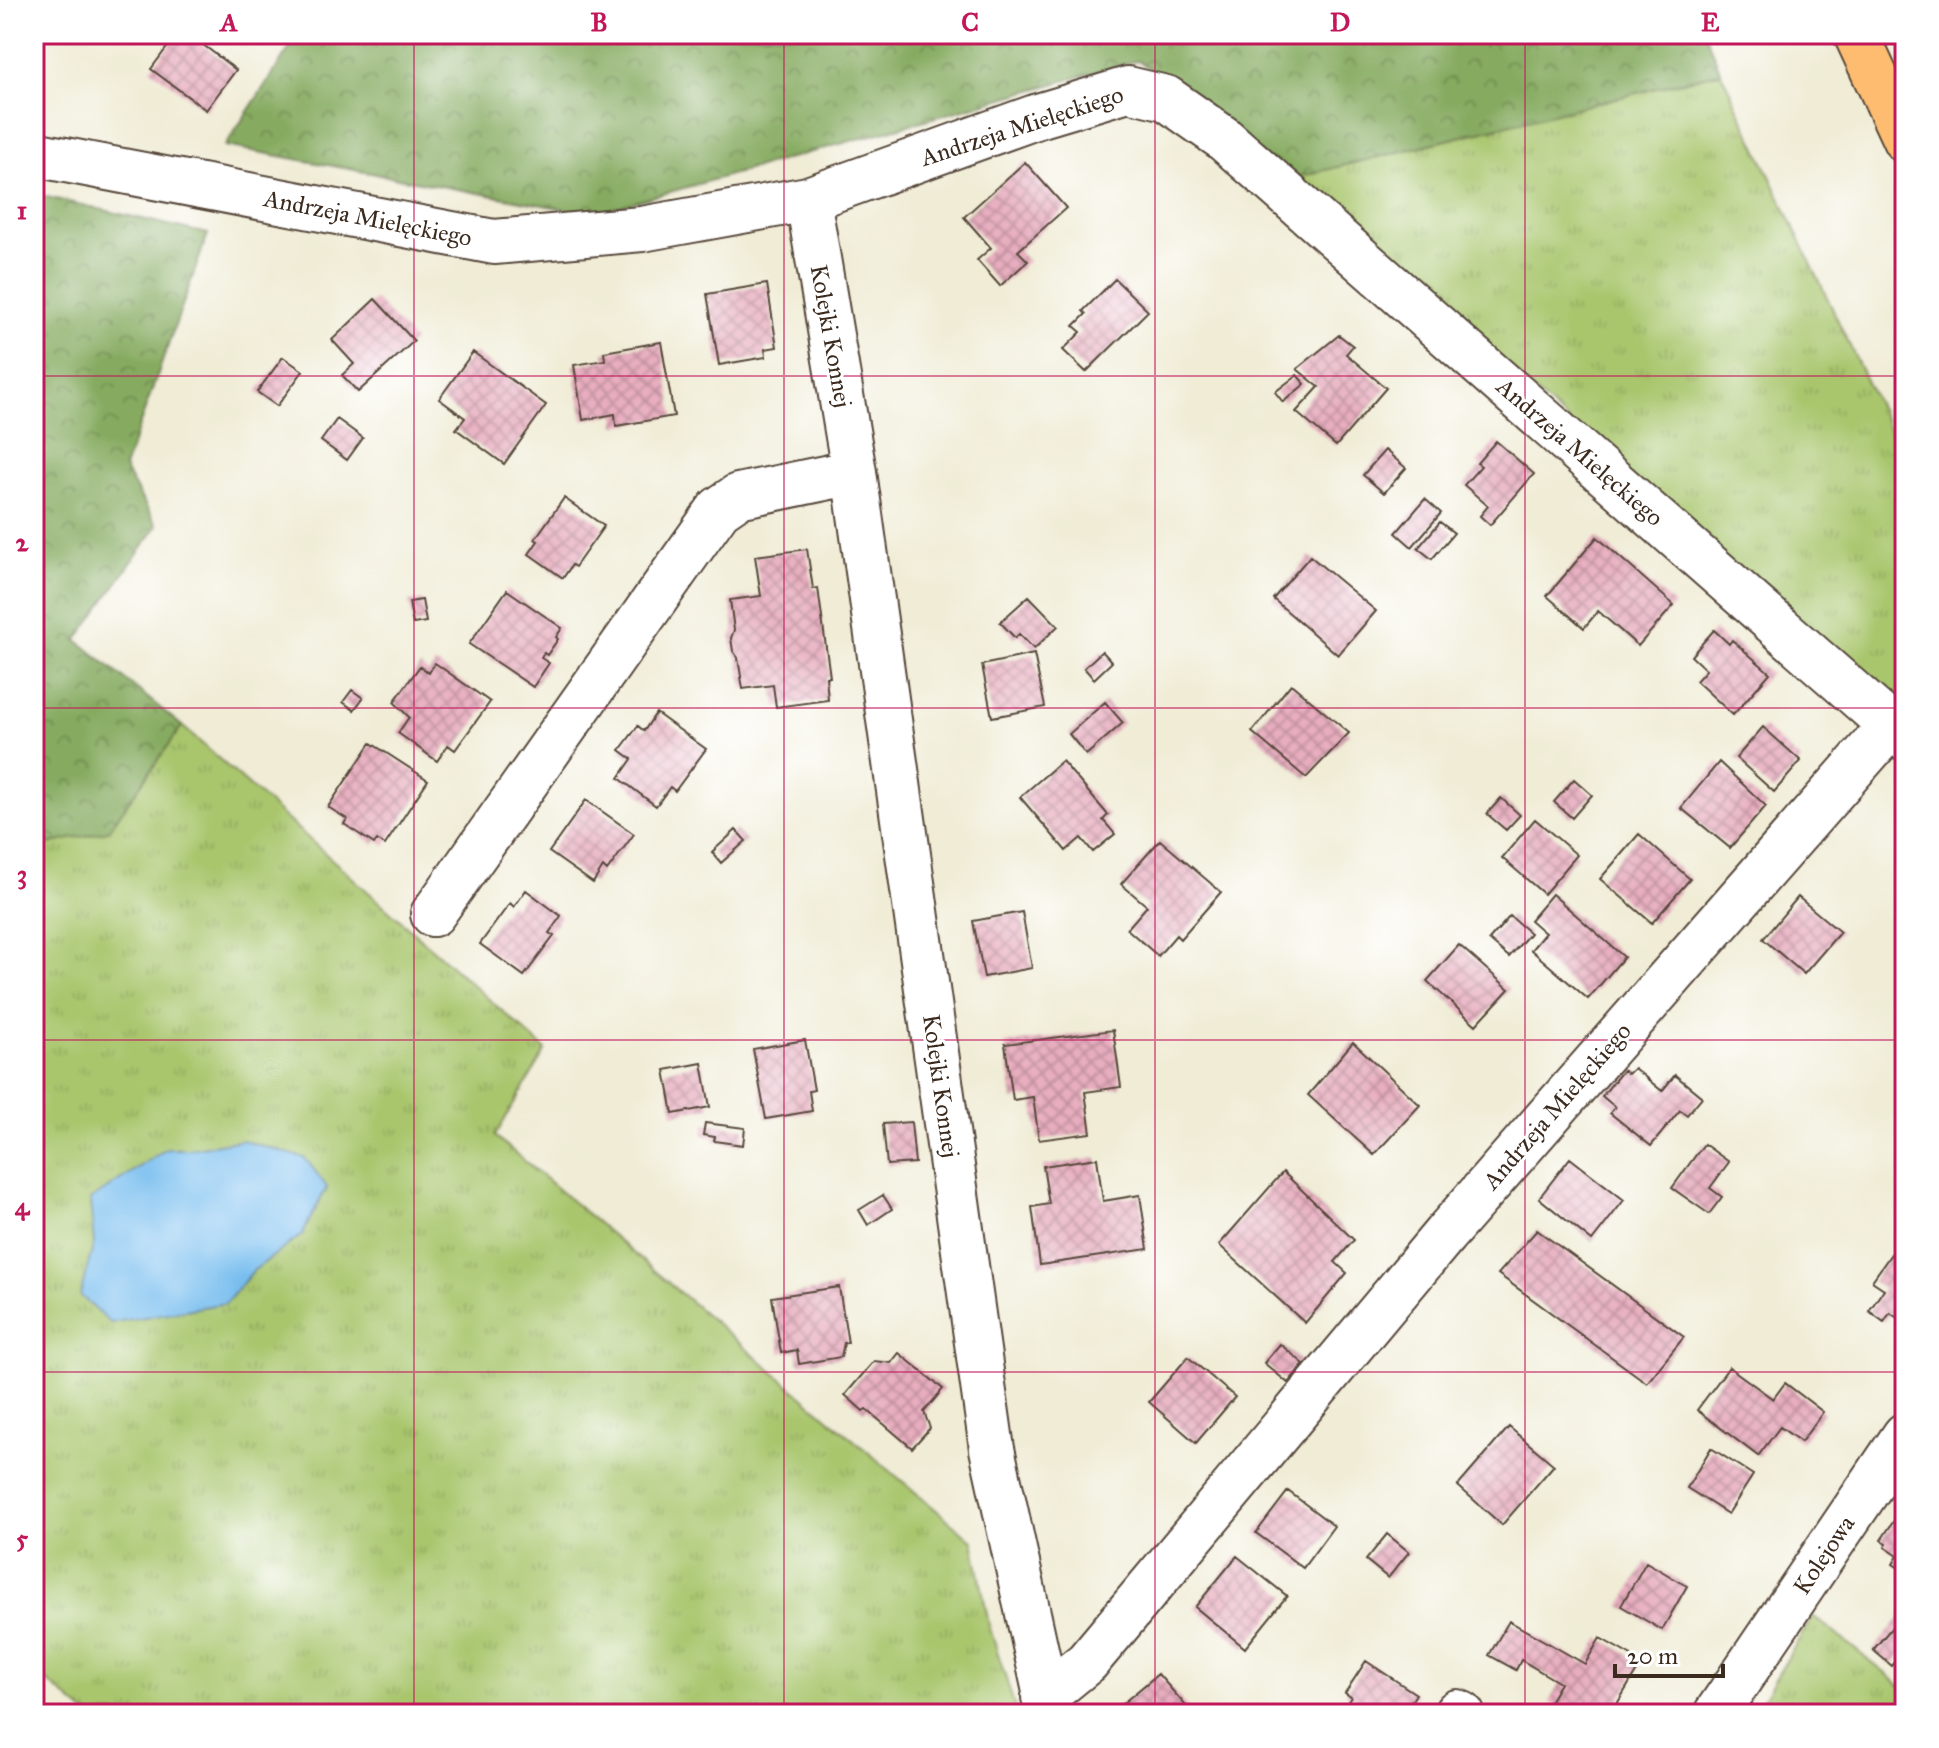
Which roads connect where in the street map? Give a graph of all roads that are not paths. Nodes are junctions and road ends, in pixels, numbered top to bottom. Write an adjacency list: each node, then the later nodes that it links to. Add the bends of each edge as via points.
1 (1856, 34): 2 (highway)
2 (1905, 140)
3 (34, 154): 4 (street, Andrzeja Mielęckiego, via 494,242 642,229)
4 (808, 199): 5 (street, Kolejki Konnej); 6 (street, Andrzeja Mielęckiego, via 1128,89 1166,98 1223,138)
5 (854, 472): 7 (street, via 738,496 719,509); 10 (street, Kolejki Konnej, via 992,1449)
6 (1897, 731): 8 (street, Andrzeja Mielęckiego, via 1880,738)
7 (433, 914)
8 (1445, 1234): 10 (street, Kolejki Konnej)
9 (1905, 1435): 11 (street, Kolejowa)
10 (1047, 1705)
11 (1716, 1714)

